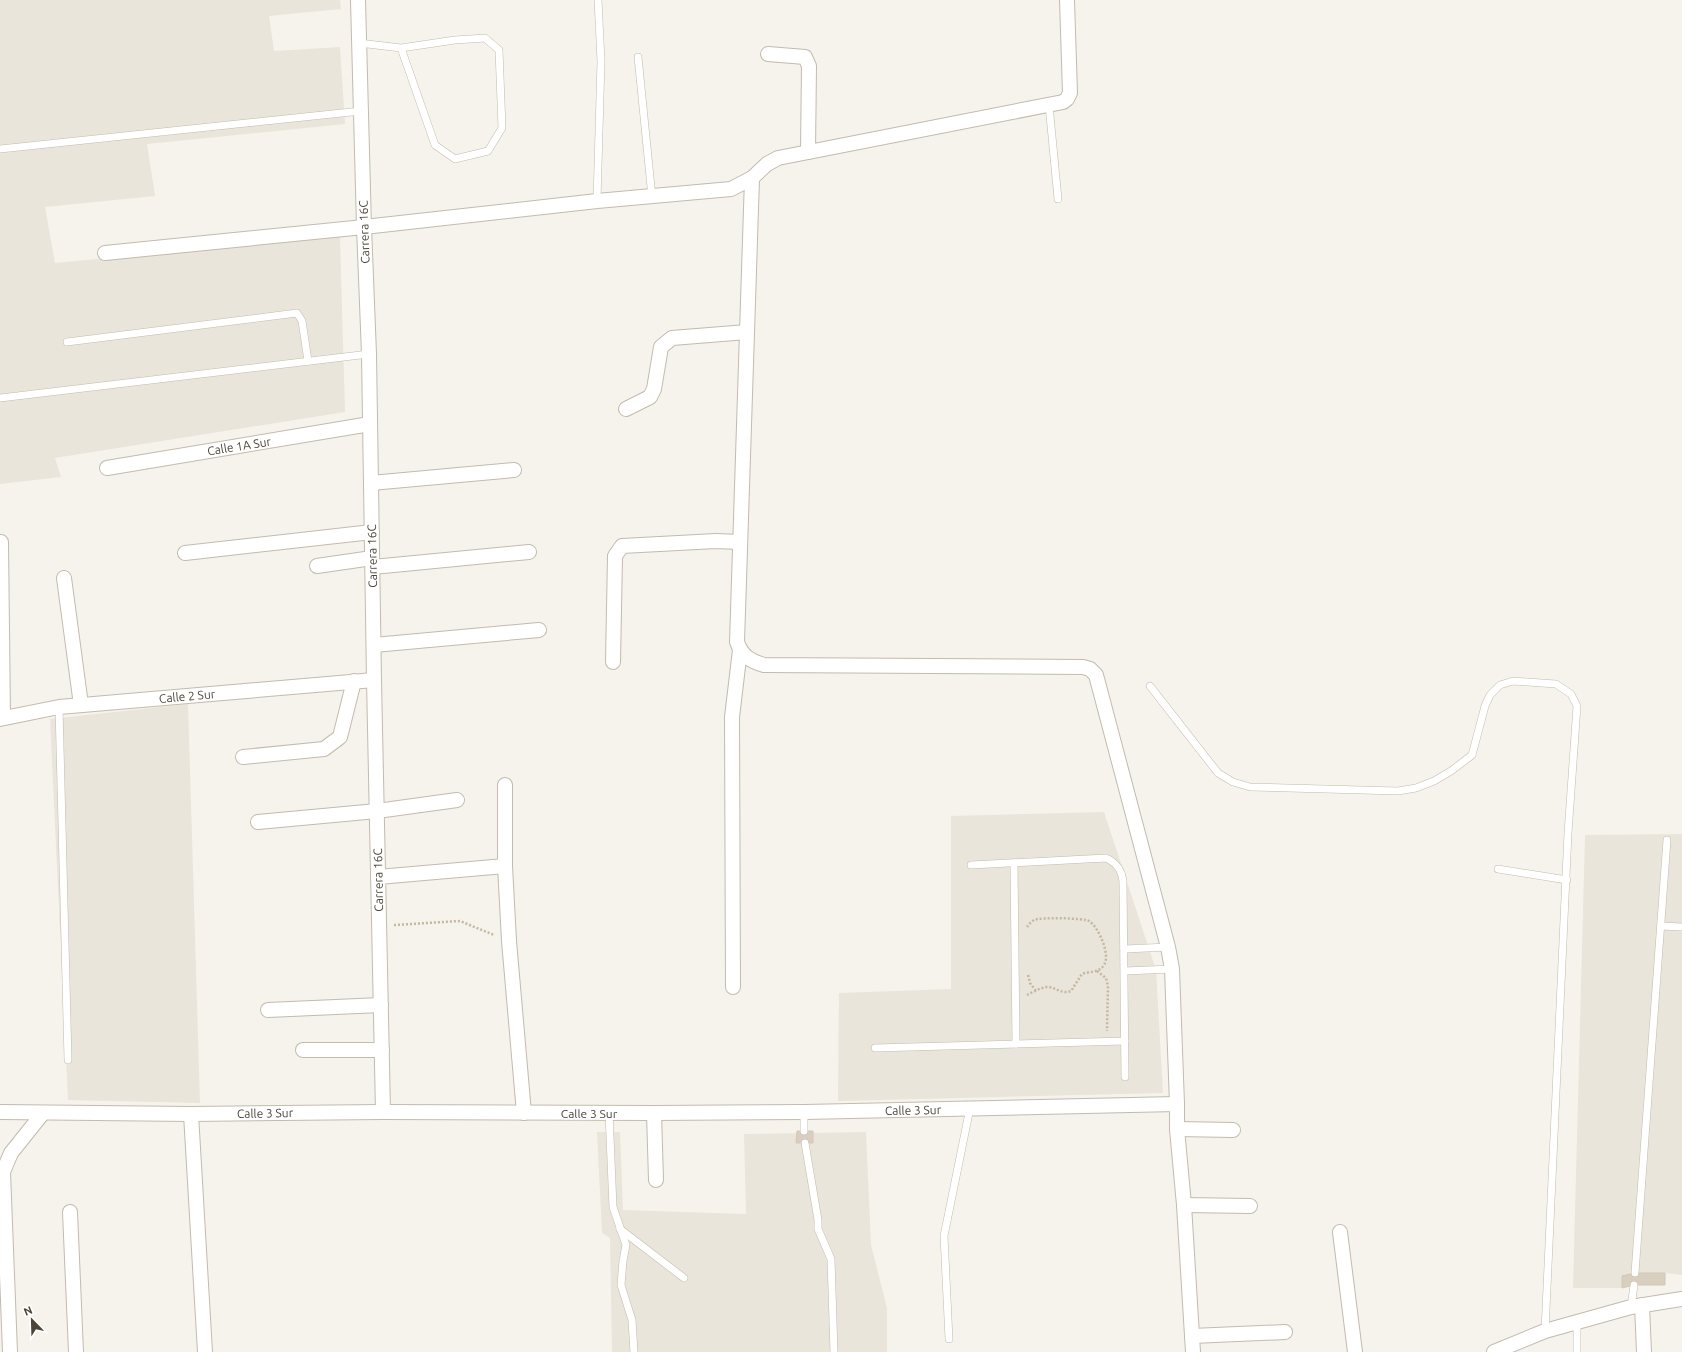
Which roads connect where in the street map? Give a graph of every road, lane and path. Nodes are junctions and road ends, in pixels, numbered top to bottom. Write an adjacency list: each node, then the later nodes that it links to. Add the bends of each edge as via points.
1 (598, 0): 15 (lane, via 601,61)
2 (1067, 0): 8 (street, via 1070,93 1062,102)
3 (359, 1): 4 (street, Carrera 16C)
4 (359, 43): 5 (lane); 9 (street, Carrera 16C)
5 (401, 48): 5 (lane, via 435,145 455,159 488,151 502,128 499,50 485,38)
6 (768, 54): 11 (street, via 805,57 809,66)
7 (638, 57): 13 (lane)
8 (1049, 105): 11 (street); 14 (lane)
9 (361, 111): 10 (lane); 16 (street, Carrera 16C)
10 (0, 149)
11 (808, 152): 12 (street, via 778,158)
12 (752, 178): 13 (street, via 731,189); 18 (street)
13 (652, 197): 15 (street)
14 (1058, 199)
15 (597, 201): 16 (street)
16 (364, 227): 17 (street); 20 (street, Carrera 16C)
17 (105, 253)
18 (747, 332): 23 (street, via 672,338 661,347 654,389 650,397); 30 (street)
19 (67, 342): 21 (lane, via 297,313 302,321)
20 (370, 354): 21 (lane); 24 (street, Carrera 16C)
21 (308, 361): 22 (lane)
22 (0, 398)
23 (626, 409)
24 (370, 424): 25 (street, Calle 1A Sur); 27 (street, Carrera 16C)
25 (107, 468)
26 (514, 470): 27 (street)
27 (371, 483): 28 (street, Carrera 16C)
28 (372, 532): 32 (street); 33 (street, Carrera 16C)
29 (1, 542): 45 (street)
30 (740, 542): 38 (street, via 737,642); 39 (street, via 622,546 615,556)
31 (529, 552): 33 (street)
32 (185, 553)
33 (372, 562): 34 (street); 37 (street, Carrera 16C)
34 (317, 566)
35 (64, 578): 43 (street)
36 (539, 630): 37 (street)
37 (374, 645): 40 (street, Carrera 16C)
38 (740, 650): 63 (street, via 749,660 764,665 1090,669 1096,675); 69 (street, via 732,717)
39 (613, 662)
40 (374, 680): 41 (street, Calle 2 Sur); 49 (street, Carrera 16C)
41 (354, 681): 43 (street, Calle 2 Sur); 46 (street, via 340,737 324,749)
42 (1150, 686): 57 (lane, via 1218,773 1233,782 1250,787 1398,791 1434,781 1472,754 1485,706 1490,695 1500,686 1512,681 1556,684 1571,694 1577,706)
43 (81, 706): 44 (street, Calle 2 Sur)
44 (59, 707): 45 (street, Calle 2 Sur); 80 (lane)
45 (1, 718)
46 (243, 758)
47 (505, 785): 54 (street)
48 (457, 800): 49 (street)
49 (377, 811): 50 (street); 56 (street, Carrera 16C)
50 (258, 822)
51 (1667, 840): 59 (lane)
52 (1014, 864): 53 (lane); 64 (lane, via 1106,858 1112,861 1123,875); 71 (lane)
53 (971, 865)
54 (505, 866): 56 (street); 62 (street)
55 (1498, 869): 57 (lane)
56 (378, 877): 58 (street, Carrera 16C)
57 (1567, 880): 108 (lane)
58 (380, 925): 62 (path, via 460,921); 72 (street, Carrera 16C)
59 (1661, 926): 60 (lane); 102 (lane)
60 (1682, 927)
61 (1026, 933): 67 (path, via 1028,925 1039,919 1080,918 1090,922 1097,930 1107,955 1104,965)
62 (509, 941): 88 (street)
63 (1168, 947): 64 (lane); 65 (street)
64 (1124, 949): 68 (lane)
65 (1172, 969): 68 (lane); 82 (street)
66 (1027, 970): 70 (path, via 1030,983)
67 (1096, 971): 70 (path, via 1082,974 1073,989 1068,992 1063,993 1045,987); 74 (path, via 1106,978 1108,986)
68 (1125, 971): 75 (lane)
69 (733, 987)
70 (1036, 991): 71 (path)
71 (1017, 999): 76 (lane)
72 (381, 1005): 73 (street); 79 (street, Carrera 16C)
73 (268, 1010)
74 (1107, 1041): 75 (lane); 76 (lane)
75 (1125, 1041): 81 (lane)
76 (1016, 1044): 77 (lane)
77 (875, 1048)
78 (303, 1050): 79 (street)
79 (382, 1050): 85 (street, Carrera 16C)
80 (68, 1060)
81 (1125, 1077)
82 (1177, 1104): 83 (street, Calle 3 Sur); 92 (street)
83 (970, 1108): 86 (street, Calle 3 Sur); 111 (lane, via 944,1236)
84 (0, 1112): 87 (street, Calle 3 Sur)
85 (383, 1112): 88 (street, Calle 3 Sur); 91 (street, Calle 3 Sur)
86 (804, 1112): 90 (street, Calle 3 Sur); 94 (lane)
87 (43, 1113): 91 (street, Calle 3 Sur); 113 (street, via 11,1153 3,1172)
88 (524, 1113): 89 (street, Calle 3 Sur)
89 (609, 1113): 90 (street, Calle 3 Sur); 100 (lane, via 613,1207)
90 (654, 1113): 96 (street)
91 (191, 1114): 115 (street)
92 (1177, 1129): 93 (street); 97 (street)
93 (1233, 1130)
94 (804, 1131)
95 (804, 1143): 116 (lane, via 818,1229 831,1259)
96 (656, 1180)
97 (1184, 1205): 98 (street); 110 (street)
98 (1250, 1206)
99 (70, 1212): 114 (street)
100 (620, 1229): 103 (lane); 112 (lane, via 626,1245 621,1285 632,1320)
101 (1340, 1232): 118 (street)
102 (1635, 1273)
103 (684, 1278)
104 (1634, 1285): 106 (lane)
105 (1682, 1299): 106 (street)
106 (1637, 1306): 107 (street); 121 (street)
107 (1577, 1322): 108 (street); 120 (lane)
108 (1545, 1330): 119 (street)
109 (1285, 1332): 110 (street)
110 (1192, 1336): 117 (street)
111 (949, 1339)
112 (636, 1351)
113 (10, 1352)
114 (76, 1352)
115 (204, 1352)
116 (834, 1352)
117 (1193, 1352)
118 (1355, 1352)
119 (1494, 1352)
120 (1577, 1352)
121 (1644, 1352)

